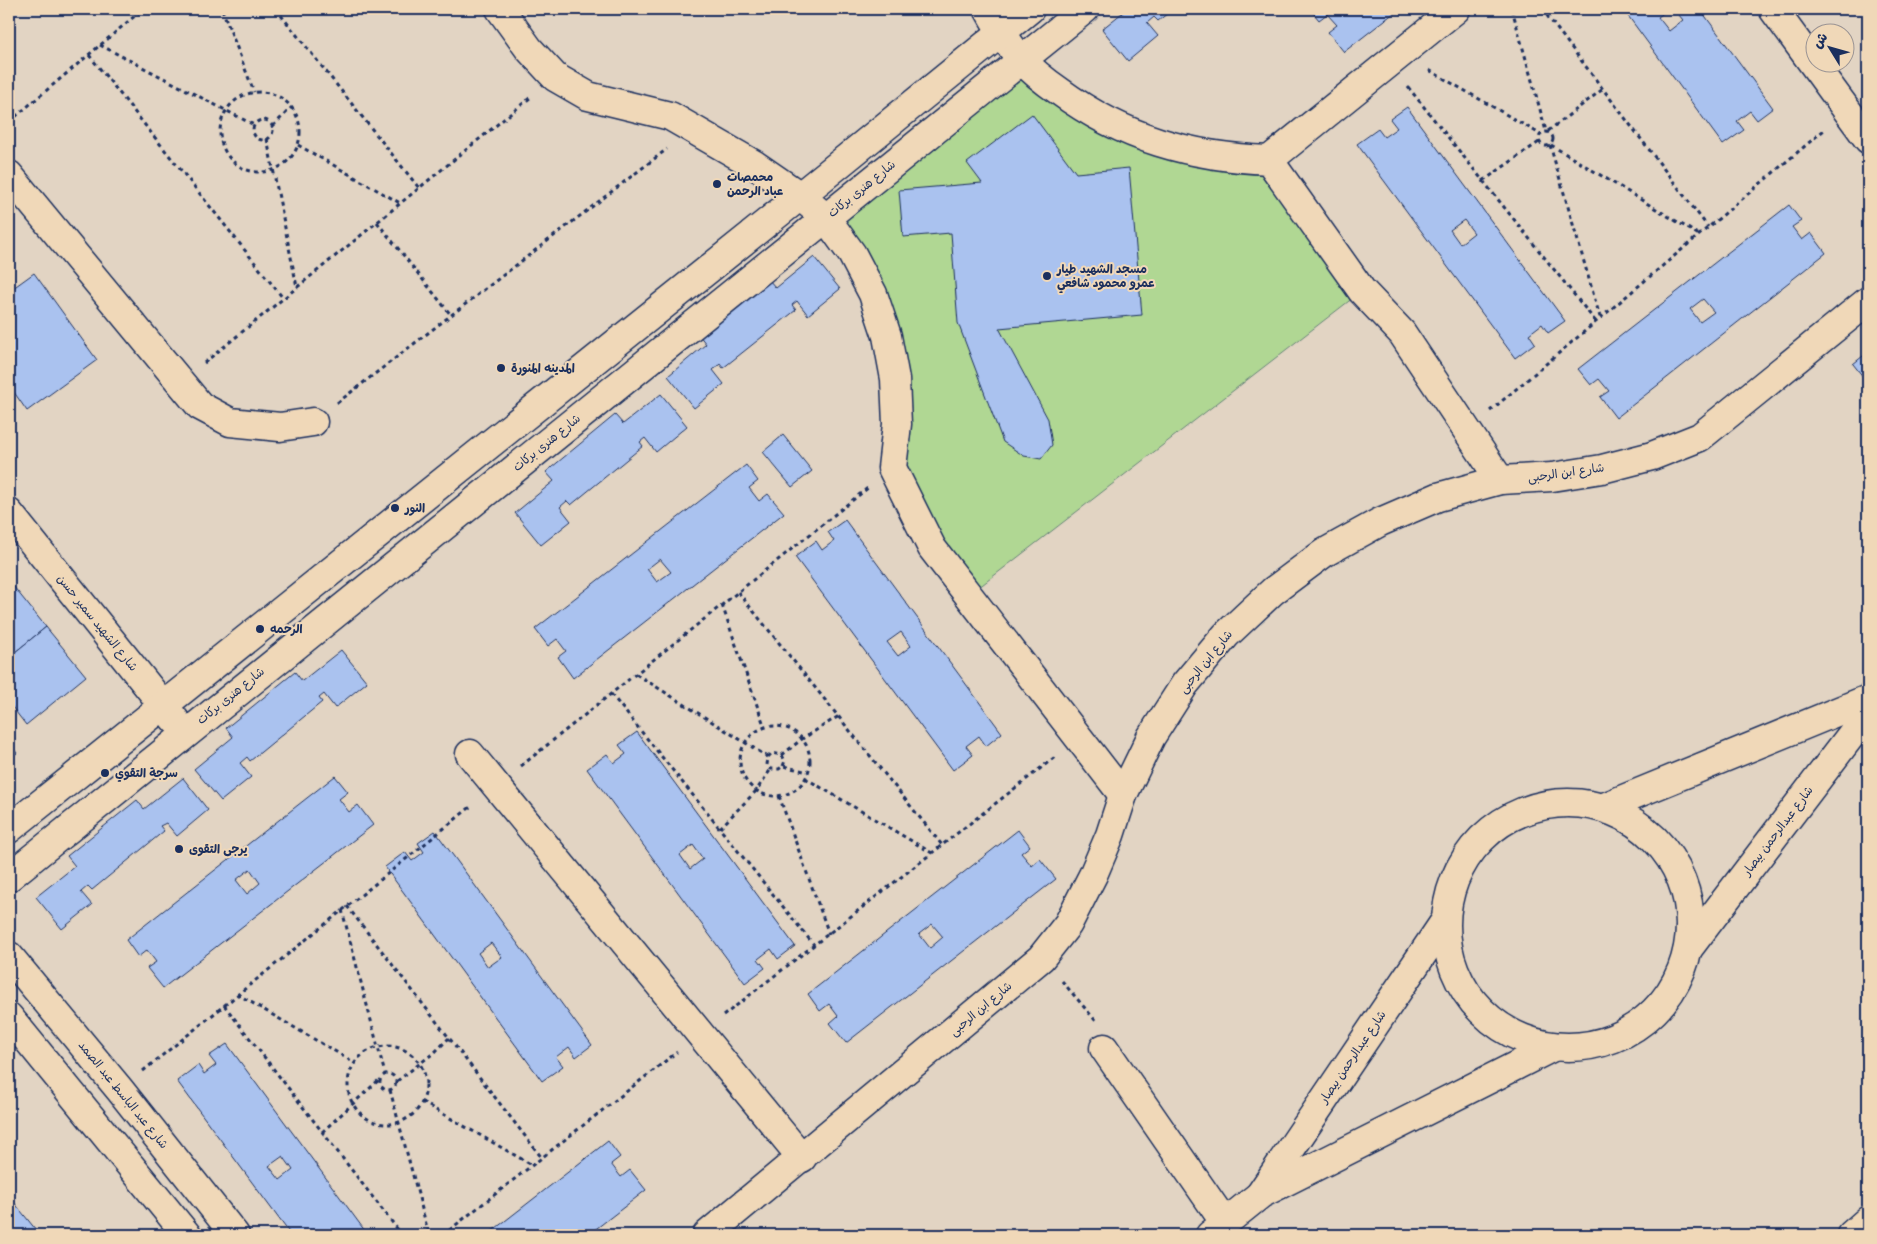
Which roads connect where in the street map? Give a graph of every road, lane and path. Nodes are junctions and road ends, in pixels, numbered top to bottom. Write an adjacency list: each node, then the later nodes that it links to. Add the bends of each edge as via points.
1 (143, 9): 13 (path)
2 (222, 9): 19 (path)
3 (276, 9): 38 (path)
4 (500, 9): 17 (street, via 529,49)
5 (988, 9): 12 (street)
6 (1030, 9): 12 (street)
7 (1085, 9): 16 (street, شارع هنرى بركات)
8 (1456, 9): 15 (street)
9 (1512, 9): 27 (path)
10 (1542, 9): 18 (path)
11 (1774, 9): 22 (street)
12 (1001, 32): 16 (street); 39 (street)
13 (100, 45): 14 (path); 21 (path)
14 (89, 55): 23 (path); 46 (path)
15 (1395, 58): 28 (path); 34 (street); 37 (path)
16 (1021, 59): 34 (street, via 1074,102 1131,132 1201,154); 41 (street, شارع هنرى بركات)
17 (555, 77): 26 (street, via 588,96 670,116); 38 (path)
18 (1603, 89): 27 (path); 43 (path)
19 (254, 92): 20 (path, via 268,92 281,97); 21 (path, via 243,96)
20 (292, 107): 25 (path); 32 (path, via 299,119)
21 (226, 110): 24 (path); 35 (path, via 221,138 233,162 259,172)
22 (1847, 110): 30 (street); 43 (path)
23 (9, 122)
24 (254, 125): 25 (path, via 260,120 268,120); 29 (path, via 256,136)
25 (273, 126): 29 (path)
26 (693, 128): 39 (street); 48 (path)
27 (1547, 131): 28 (path); 33 (path, via 1554,137)
28 (1540, 134): 31 (path)
29 (267, 139): 35 (path)
30 (1868, 139)
31 (1539, 142): 33 (path); 37 (path)
32 (298, 145): 35 (path, via 284,164); 40 (path)
33 (1550, 145): 44 (path); 49 (path)
34 (1269, 160): 53 (street, via 1362,291 1402,333)
35 (273, 170): 45 (path)
36 (9, 175): 51 (street)
37 (1483, 181): 50 (path)
38 (419, 188): 40 (path)
39 (800, 196): 41 (street); 61 (street)
40 (400, 203): 42 (path)
41 (826, 218): 65 (street, شارع هنرى بركات); 66 (street, via 852,254 873,294 887,336 895,379 897,424 892,468 932,548)
42 (377, 222): 45 (path); 48 (path)
43 (1708, 227): 44 (path)
44 (1699, 235): 49 (path)
45 (297, 287): 46 (path)
46 (283, 298): 51 (path)
47 (1868, 301): 54 (street, شارع ابن الرحبى, via 1700,437 1652,456 1602,469 1552,477)
48 (451, 315): 52 (path)
49 (1600, 318): 50 (path)
50 (1596, 322): 53 (path)
51 (180, 382): 52 (street, via 200,406 230,422 280,427)
52 (313, 422)
53 (1467, 431): 54 (street)
54 (1500, 480): 77 (street, شارع ابن الرحبى, via 1438,497 1380,522 1324,553 1273,591 1226,635 1185,684 1150,737)
55 (9, 512): 61 (street, شارع الشهيد سمير حسن)
56 (738, 592): 63 (path)
57 (722, 605): 64 (path)
58 (636, 674): 68 (path)
59 (611, 694): 80 (path)
60 (1868, 699): 79 (street)
61 (163, 705): 65 (street, شارع الشهيد سمير حسن); 81 (street)
62 (1868, 713): 90 (street, شارع عبدالرحمن بيصار)
63 (838, 716): 67 (path); 82 (path)
64 (765, 728): 67 (path, via 785,728); 68 (path)
65 (186, 733): 84 (street, شارع هنرى بركات)
66 (1079, 738): 77 (street); 82 (path)
67 (802, 739): 70 (path); 74 (path, via 809,755)
68 (746, 742): 71 (path); 76 (path, via 740,760 741,769 744,778)
69 (470, 754): 97 (street)
70 (782, 755): 71 (path, via 772,753); 72 (path)
71 (768, 757): 73 (path)
72 (783, 766): 73 (path); 74 (path)
73 (770, 769): 76 (path)
74 (808, 772): 75 (path)
75 (805, 778): 78 (path, via 790,793); 83 (path)
76 (756, 791): 78 (path); 80 (path)
77 (1123, 795): 113 (street, شارع ابن الرحبى, via 1093,874 1068,924 1042,958)
78 (779, 796): 88 (path)
79 (1604, 807): 87 (street, via 1567,801 1530,808 1496,825 1470,851 1452,884); 90 (street, via 1644,828 1674,861 1689,904)
80 (720, 828): 89 (path)
81 (9, 829)
82 (942, 845): 83 (path)
83 (932, 853): 88 (path)
84 (9, 877)
85 (347, 906): 98 (path)
86 (342, 910): 99 (path)
87 (1445, 921): 100 (street, via 1449,958 1464,991 1475,1004 1487,1018 1518,1037); 115 (street, شارع عبدالرحمن بيصار)
88 (829, 934): 89 (path)
89 (814, 945): 97 (path)
90 (1688, 949): 100 (street, via 1678,978 1662,1004 1640,1024 1613,1039 1583,1047)
91 (9, 956): 119 (street, شارع عبد الباسط عبد الصمد)
92 (1061, 981): 95 (path)
93 (236, 994): 103 (path)
94 (224, 1005): 111 (path)
95 (1085, 1008)
96 (9, 1018): 118 (street)
97 (700, 1034): 112 (path); 113 (street)
98 (449, 1038): 102 (path); 112 (path)
99 (378, 1047): 102 (path, via 401,1048); 103 (path); 104 (path)
100 (1553, 1047): 115 (street, شارع عبدالرحمن بيصار)
101 (1104, 1048): 117 (street)
102 (420, 1063): 106 (path); 109 (path, via 426,1083)
103 (355, 1064): 108 (path, via 349,1083)
104 (385, 1074): 105 (path); 106 (path, via 392,1075)
105 (381, 1078): 107 (path, via 382,1087); 108 (path)
106 (397, 1081): 107 (path)
107 (390, 1090): 110 (path)
108 (353, 1102): 110 (path, via 368,1118 378,1122); 111 (path)
109 (422, 1102): 110 (path, via 413,1114); 114 (path)
110 (399, 1122): 121 (path)
111 (322, 1132): 120 (path)
112 (542, 1158): 114 (path)
113 (802, 1158): 123 (street, شارع ابن الرحبى)
114 (532, 1165): 122 (path)
115 (1260, 1194): 117 (street, شارع عبدالرحمن بيصار)
116 (1868, 1220): 124 (street)
117 (1217, 1229)
118 (187, 1235)
119 (235, 1235)
120 (402, 1235)
121 (430, 1235)
122 (443, 1235)
123 (708, 1235)
124 (1850, 1235)

